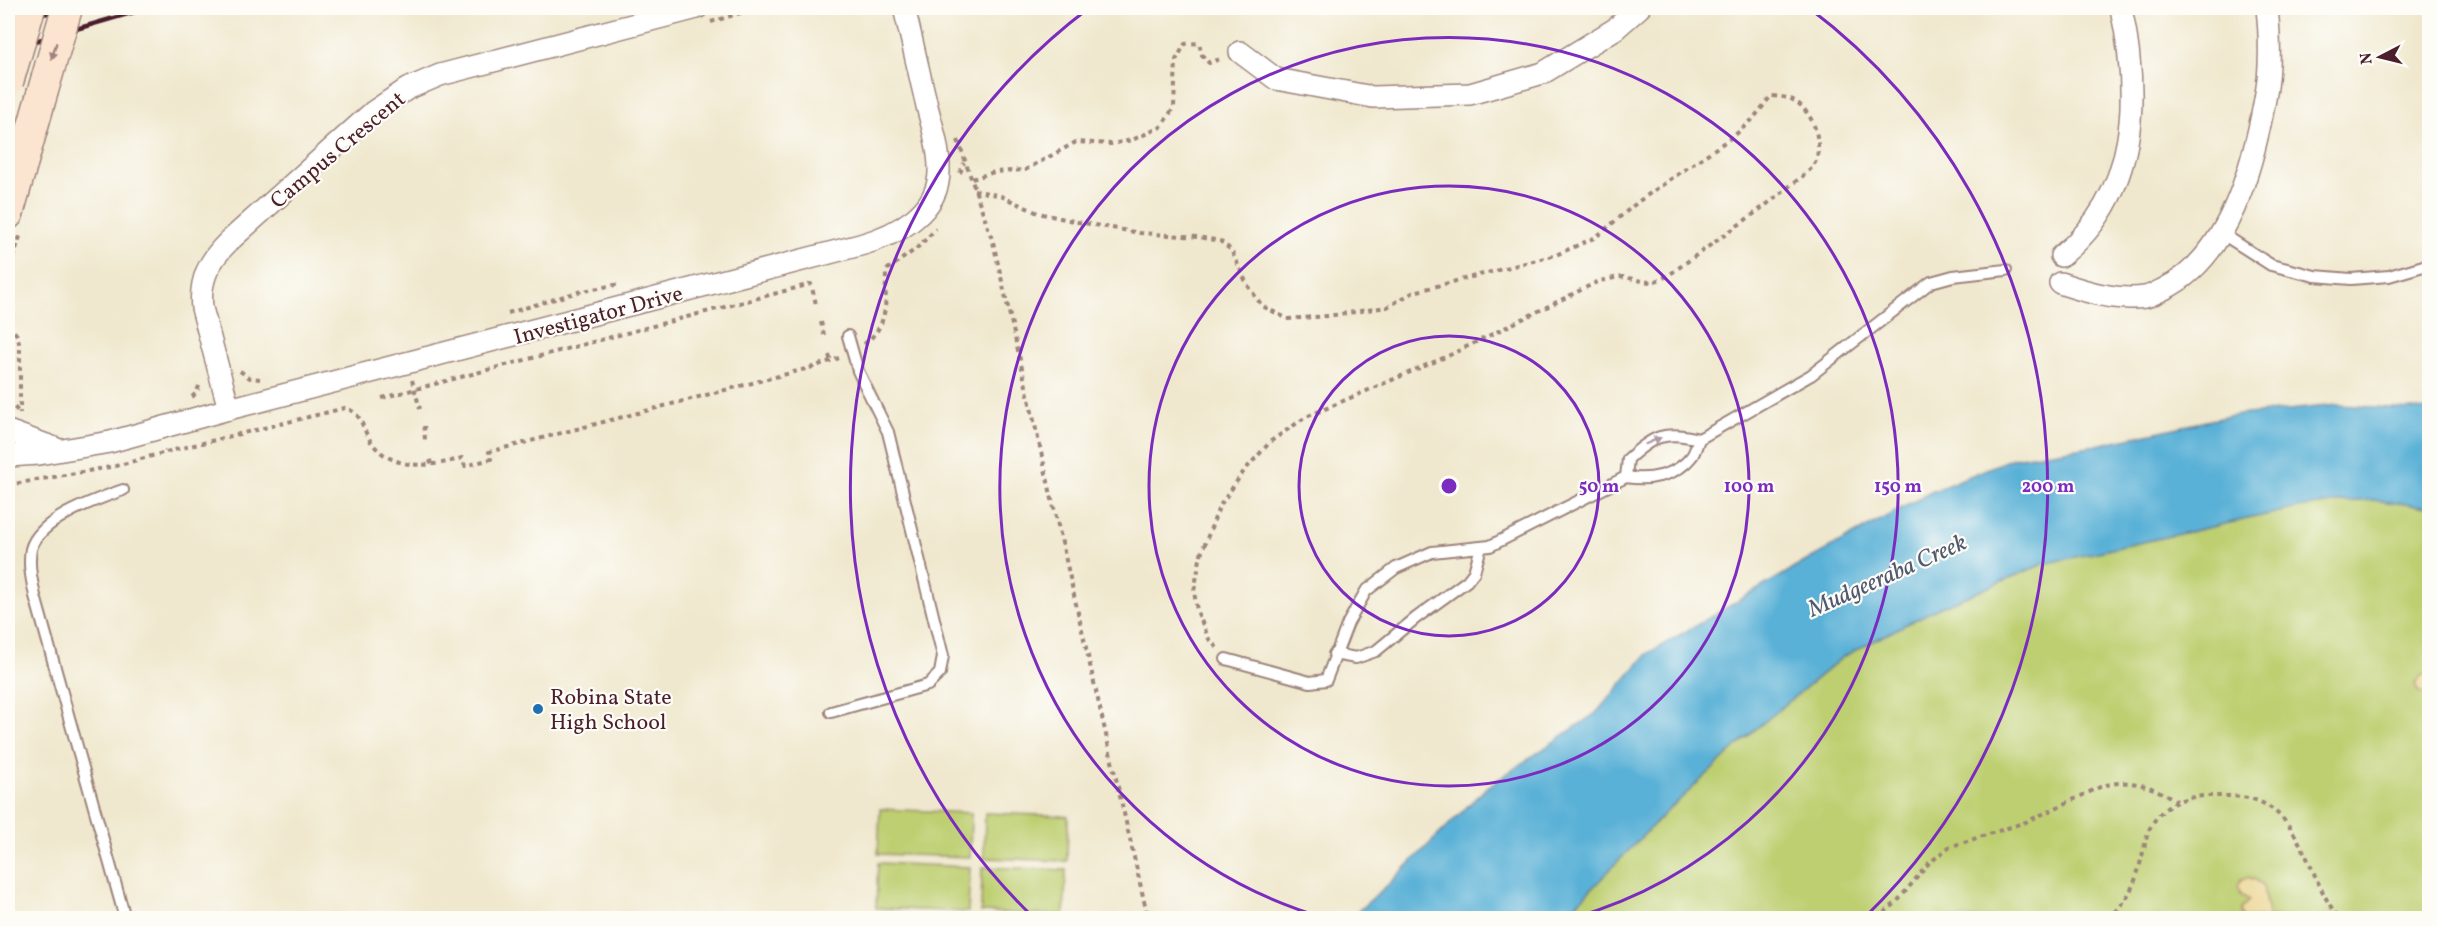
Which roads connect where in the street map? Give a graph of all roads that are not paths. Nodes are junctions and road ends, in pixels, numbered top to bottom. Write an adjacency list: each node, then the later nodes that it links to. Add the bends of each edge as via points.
1 (30, 8): 9 (main road, bridge)
2 (67, 8): 10 (main road, one-way to 10, bridge)
3 (904, 8): 17 (street, Investigator Drive, via 940,171 934,195 908,225 867,243)
4 (1639, 8): 8 (street, via 1615,29 1543,73 1470,94 1373,97 1276,79)
5 (2121, 8): 12 (street, via 2132,93 2117,185 2096,222)
6 (2267, 8): 11 (street, via 2270,35 2266,97 2233,212)
7 (703, 15): 17 (street, Campus Crescent, via 440,75 407,89 373,112 228,242 203,277 202,308)
8 (1239, 52)
9 (8, 82)
10 (8, 214)
11 (2221, 233): 13 (lane, via 2271,265 2315,276 2389,276); 15 (street, via 2205,259 2179,282 2147,297 2086,292)
12 (2061, 256)
13 (2430, 264)
14 (2007, 270): 19 (lane, via 1931,282 1810,375)
15 (2060, 283)
16 (848, 336): 27 (lane, via 858,370 888,432 943,656 940,673 928,685)
17 (230, 409): 20 (street, Investigator Drive, via 110,442)
18 (8, 431): 20 (street, Investigator Drive)
19 (1699, 438): 22 (lane, via 1692,456 1672,473 1642,480); 22 (lane, one-way to 19, via 1628,459 1647,442 1677,433)
20 (61, 450): 21 (street, Investigator Drive)
21 (8, 456)
22 (1626, 477): 24 (lane)
23 (123, 490): 28 (lane, via 58,518 38,536 30,561 35,596)
24 (1481, 548): 25 (lane, via 1467,581 1376,651 1356,658); 25 (lane, via 1432,552 1396,568 1366,591)
25 (1334, 654): 26 (lane, via 1326,680 1310,682)
26 (1226, 659)
27 (831, 712)
28 (125, 918)

